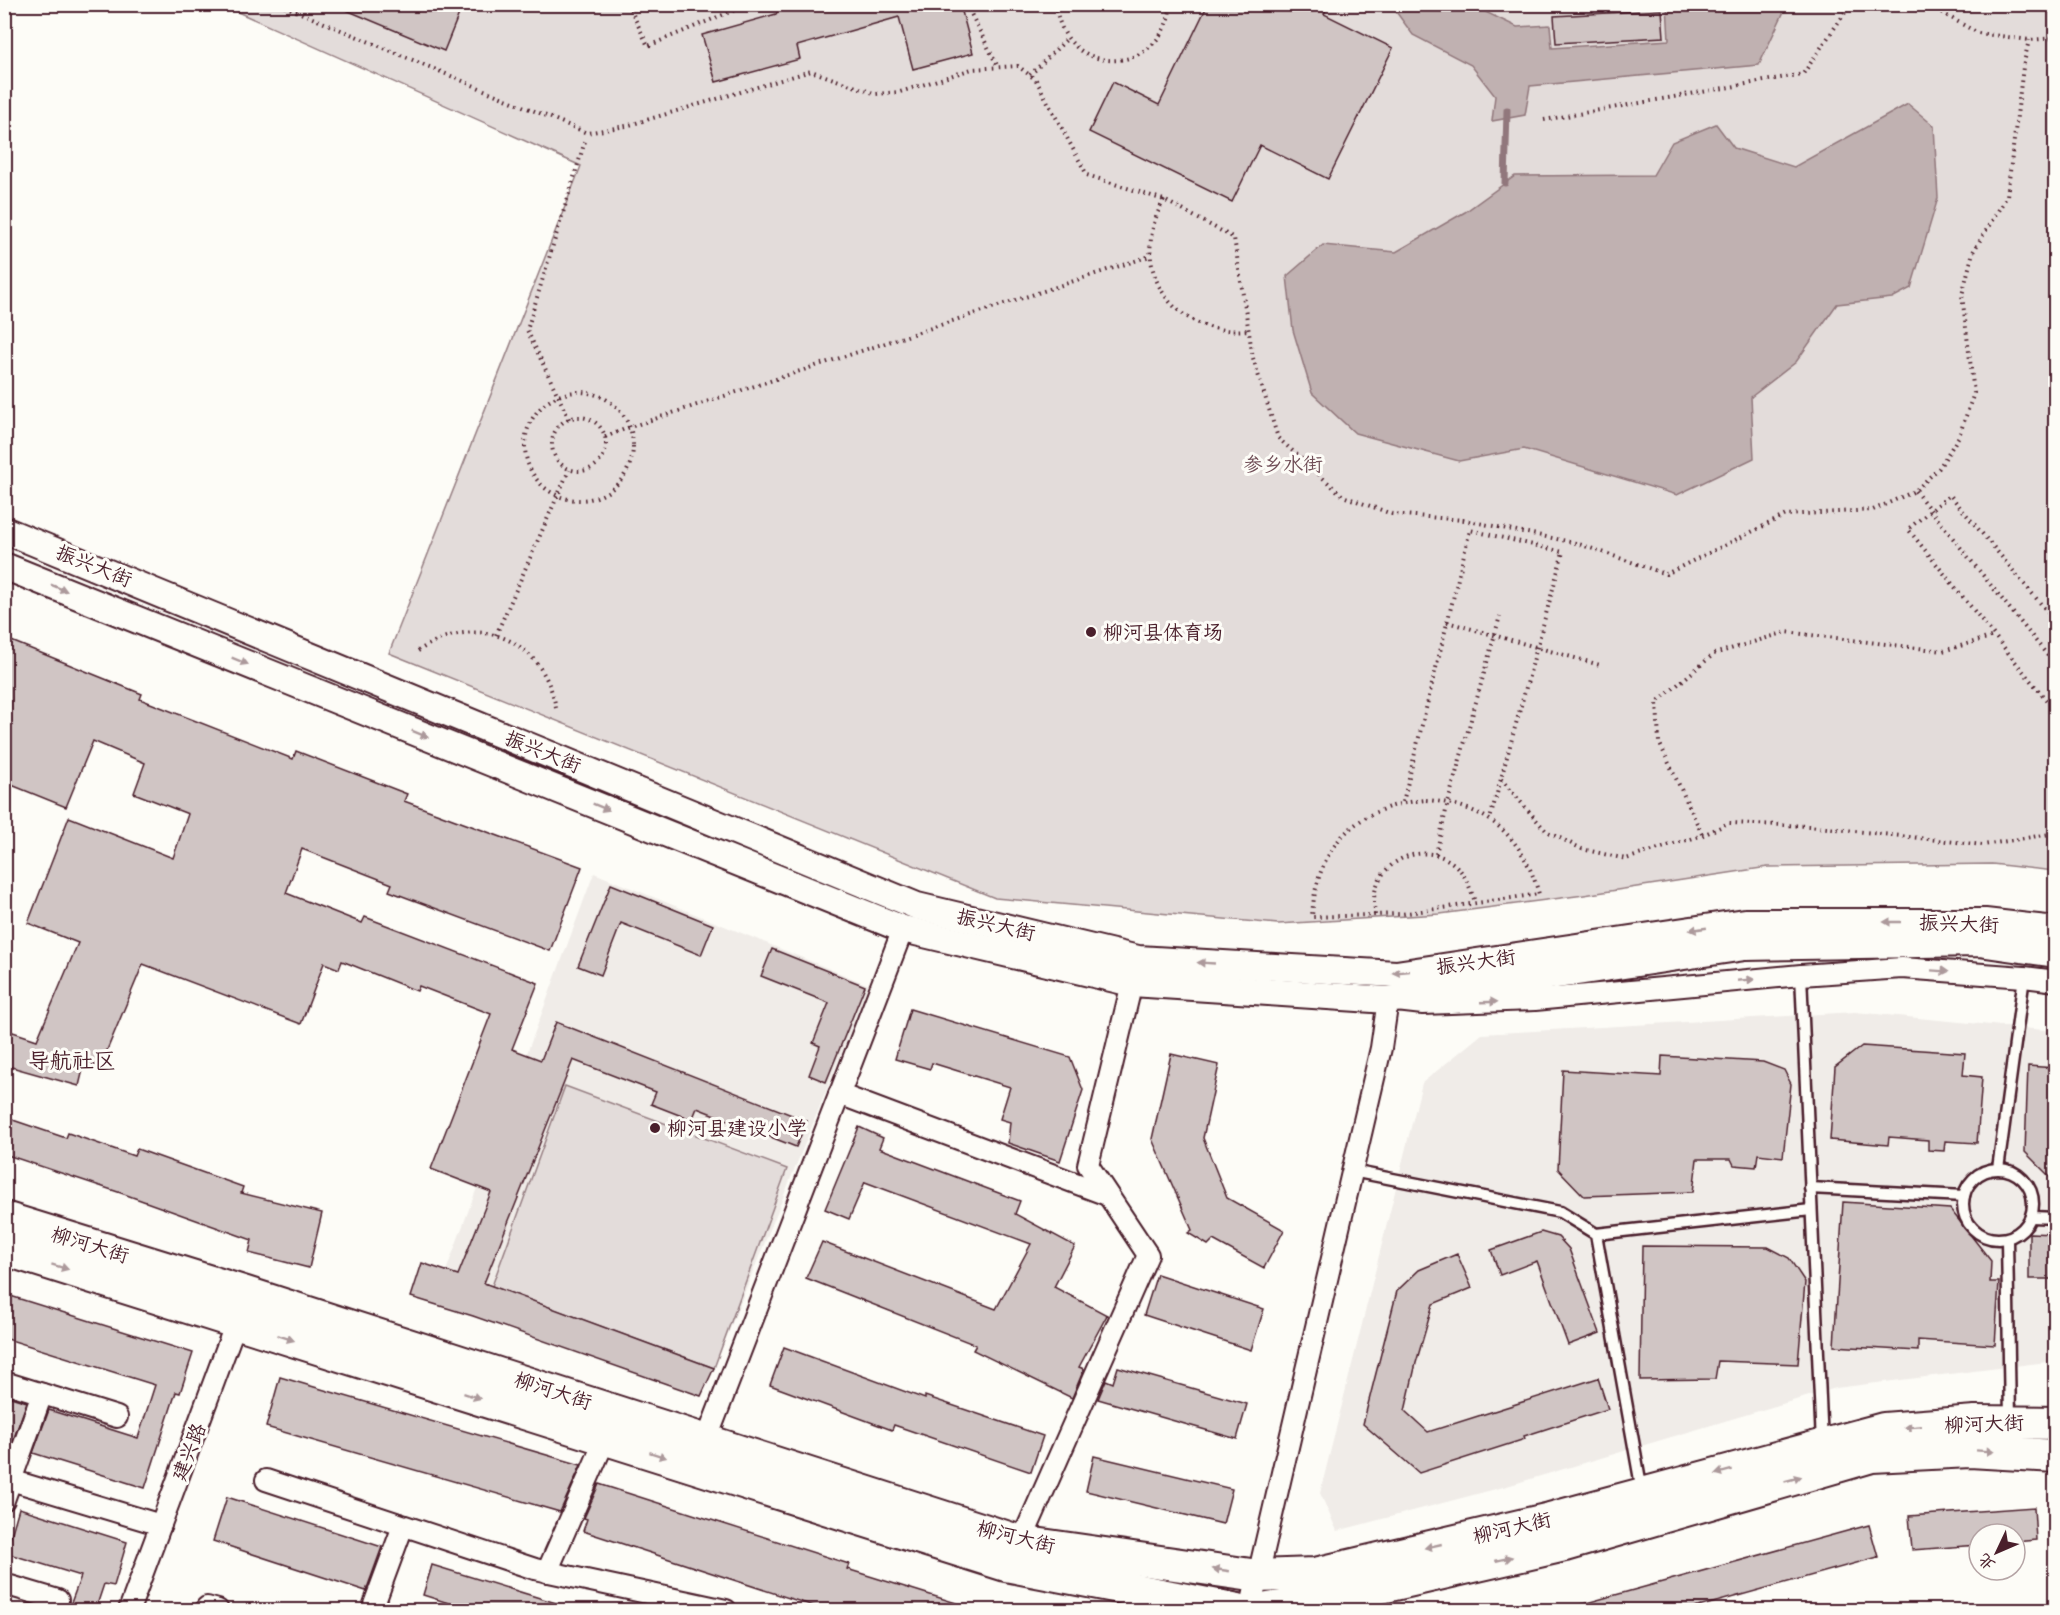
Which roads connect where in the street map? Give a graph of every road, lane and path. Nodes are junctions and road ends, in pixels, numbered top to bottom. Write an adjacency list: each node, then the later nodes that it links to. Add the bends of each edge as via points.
1 (279, 4): 12 (path, via 587,133 626,126 811,72 876,94 900,92 972,69)
2 (628, 4): 3 (path, via 648,46)
3 (749, 4)
4 (966, 4): 12 (path)
5 (1056, 4): 9 (path)
6 (1171, 4): 9 (path, via 1166,28 1159,38 1129,59 1092,57)
7 (1851, 4): 14 (path, via 1803,74)
8 (1926, 4): 11 (path, via 1978,33)
9 (1068, 38): 13 (path)
10 (2055, 38): 11 (path)
11 (2029, 40): 24 (path, via 2007,196 1973,252 1962,295 1974,393 1959,436 1939,468)
12 (998, 67): 13 (path, via 1018,66)
13 (1030, 75): 16 (path, via 1087,175)
14 (1544, 120)
15 (586, 138): 19 (path, via 527,330)
16 (1164, 200): 17 (path, via 1152,224); 18 (path, via 1234,238)
17 (1150, 256): 18 (path, via 1160,288 1175,309 1209,328); 21 (path)
18 (1248, 330): 24 (path, via 1278,438 1343,496 1392,514 1464,520 1576,543 1666,574 1786,515 1874,510)
19 (558, 395): 20 (path); 21 (path, via 582,392 606,399); 25 (path, via 535,413 525,440 530,469 541,485)
20 (569, 419): 22 (path, via 591,420); 23 (path, via 553,433 551,444 553,455)
21 (630, 427): 22 (path); 25 (path, via 633,452 619,482 590,499)
22 (605, 437): 23 (path, via 606,447 597,465 579,472)
23 (568, 470): 25 (path)
24 (1915, 491): 26 (path)
25 (557, 496): 32 (path)
26 (1930, 511): 31 (path, via 1950,495); 34 (path, via 1908,529); 38 (path)
27 (4, 530): 51 (street, 振兴大街, one-way to 27, via 1985,922 1745,922 1396,974 1138,959 917,906)
28 (4, 566): 50 (street, 振兴大街, one-way to 50)
29 (1500, 616): 33 (path)
30 (1447, 622): 33 (path); 35 (path, via 1470,530 1563,552); 42 (path)
31 (2055, 622)
32 (496, 635): 36 (path, via 463,632); 39 (path, via 525,650 537,662 550,684)
33 (1494, 636): 35 (path); 43 (path)
34 (1994, 636): 40 (path); 46 (path, via 1943,651 1786,632 1714,654 1657,702 1659,742)
35 (1537, 648): 37 (path); 41 (path)
36 (418, 651)
37 (1600, 665)
38 (2055, 666)
39 (556, 708)
40 (2055, 712)
41 (1501, 779): 44 (path); 46 (path, via 1546,831 1582,849 1626,859)
42 (1403, 802): 43 (path); 49 (path, via 1371,814 1344,834 1319,873 1313,895 1312,917)
43 (1449, 802): 44 (path); 47 (path)
44 (1490, 819): 48 (path, via 1522,852 1539,894)
45 (2055, 833): 46 (path, via 1983,845 1809,826 1729,823)
46 (1703, 835)
47 (1436, 854): 48 (path, via 1458,868); 49 (path, via 1410,854 1388,867 1375,890)
48 (1475, 902): 49 (path)
49 (1375, 915)
50 (903, 928): 56 (street, 振兴大街); 58 (street)
51 (2055, 930)
52 (2055, 954): 57 (street, 振兴大街, via 1979,943 1745,947)
53 (1801, 975): 54 (street, one-way to 54, via 1902,968); 57 (street, one-way to 53, via 1423,1004 1535,1000); 61 (lane)
54 (2024, 976): 55 (street); 59 (lane)
55 (2055, 981)
56 (1132, 983): 57 (street, 振兴大街); 62 (street, via 1088,1165)
57 (1388, 1000): 60 (street)
58 (839, 1094): 62 (street); 79 (street)
59 (1998, 1169): 63 (lane, via 1978,1175); 65 (lane, via 2025,1180 2034,1204)
60 (1352, 1172): 68 (lane, via 1560,1212); 90 (street)
61 (1810, 1188): 63 (lane); 64 (lane)
62 (1107, 1195): 88 (street, via 1148,1255)
63 (1964, 1196): 69 (lane, via 1963,1209 1974,1230 1995,1240)
64 (1811, 1210): 68 (lane); 80 (lane)
65 (2032, 1217): 67 (lane); 69 (lane, via 2026,1227)
66 (4, 1218): 71 (main road, 柳河大街)
67 (2055, 1218)
68 (1596, 1234): 84 (lane)
69 (2007, 1239): 76 (lane)
70 (4, 1249): 72 (main road, 柳河大街, one-way to 72)
71 (246, 1293): 72 (street, 建兴路); 78 (main road, 柳河大街)
72 (237, 1322): 78 (main road, 柳河大街, one-way to 78); 86 (street, 建兴路)
73 (4, 1382): 74 (street)
74 (42, 1394): 75 (street); 82 (street)
75 (117, 1417)
76 (2010, 1422): 77 (main road, 柳河大街); 80 (main road, 柳河大街, one-way to 80, via 1884,1429)
77 (2055, 1423)
78 (612, 1425): 79 (main road, 柳河大街); 89 (street); 96 (main road, 柳河大街, one-way to 96, via 1006,1565)
79 (706, 1441): 88 (main road, 柳河大街)
80 (1822, 1446): 84 (main road, 柳河大街, one-way to 84)
81 (2055, 1456): 98 (main road, 柳河大街, one-way to 81, via 1565,1545 1872,1456 1970,1450)
82 (8, 1479): 85 (street); 86 (street)
83 (266, 1480): 87 (street)
84 (1642, 1494): 90 (main road, 柳河大街, one-way to 90, via 1315,1574)
85 (4, 1500)
86 (161, 1525): 93 (street, 建兴路)
87 (403, 1526): 89 (street); 94 (street)
88 (1021, 1542): 90 (main road, 柳河大街, one-way to 88)
89 (547, 1572): 95 (street)
90 (1258, 1575): 97 (street)
91 (4, 1584): 92 (street)
92 (58, 1600)
93 (129, 1611)
94 (372, 1611)
95 (726, 1611)
96 (1238, 1611)
97 (1250, 1611)
98 (1262, 1611)

